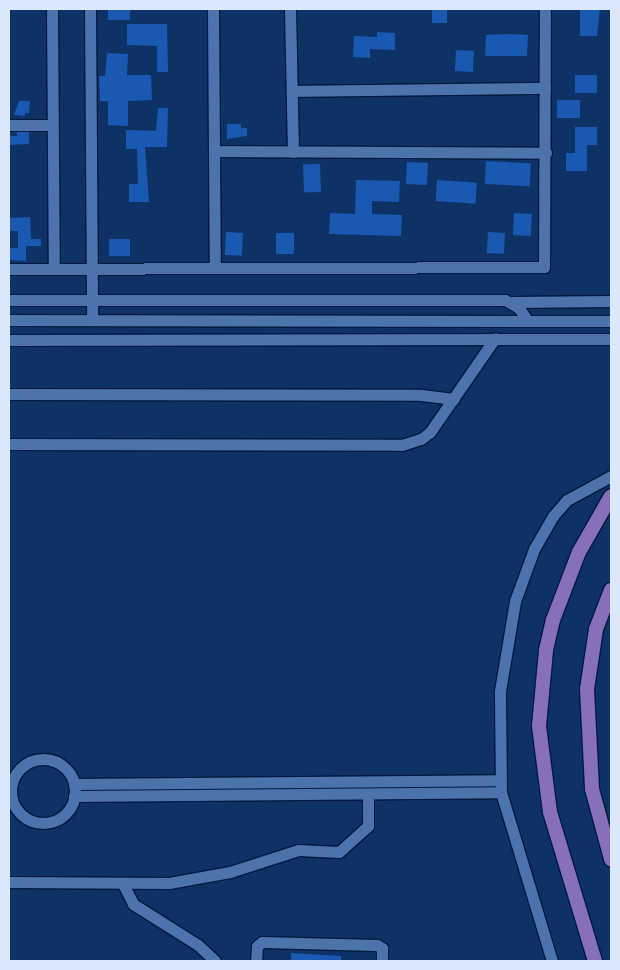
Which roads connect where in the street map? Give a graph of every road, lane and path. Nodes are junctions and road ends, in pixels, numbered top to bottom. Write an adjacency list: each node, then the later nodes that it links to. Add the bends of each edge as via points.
1 (52, 9): 9 (street)
2 (90, 9): 16 (street)
3 (213, 9): 10 (street)
4 (290, 9): 7 (street)
5 (545, 9): 6 (street)
6 (545, 88): 7 (street); 12 (street)
7 (292, 91): 11 (street)
8 (9, 125): 9 (street)
9 (52, 125): 15 (street)
10 (214, 151): 11 (street); 13 (street)
11 (293, 152): 12 (street)
12 (546, 153): 13 (street, via 544,267)
13 (215, 268): 16 (street)
14 (9, 269): 15 (street)
15 (54, 269): 16 (street)
16 (91, 269): 17 (street)
17 (91, 299): 18 (street); 20 (street); 22 (street)
18 (9, 300)
19 (611, 301): 20 (street)
20 (511, 302): 23 (street)
21 (9, 320): 22 (street)
22 (92, 320): 23 (street)
23 (527, 320): 24 (street)
24 (611, 321)
25 (495, 338): 26 (street); 27 (street); 29 (street)
26 (9, 340)
27 (611, 340)
28 (9, 394): 29 (street, via 421,395)
29 (454, 399): 30 (street, via 430,432 421,439 402,445)
30 (9, 444)
31 (611, 476): 34 (street, via 567,500 534,549 519,586 500,691)
32 (611, 496): 46 (main road, via 579,552 553,620 546,650 539,726 550,812)
33 (611, 590): 39 (main road, via 596,629 587,689 592,789)
34 (500, 780): 36 (street); 37 (street)
35 (10, 789): 36 (street, via 23,766 43,759 63,766); 36 (street, via 19,813 37,822 61,817 71,806)
36 (74, 790): 38 (street)
37 (502, 792): 38 (street); 45 (street)
38 (368, 794): 41 (street, via 368,826 339,852 298,850 206,877 177,882)
39 (611, 858)
40 (9, 882): 41 (street)
41 (123, 884): 42 (street, via 133,904 198,945)
42 (215, 961)
43 (256, 961): 44 (street, via 257,946 262,942 378,944 382,948)
44 (382, 961)
45 (552, 961)
46 (595, 961)

